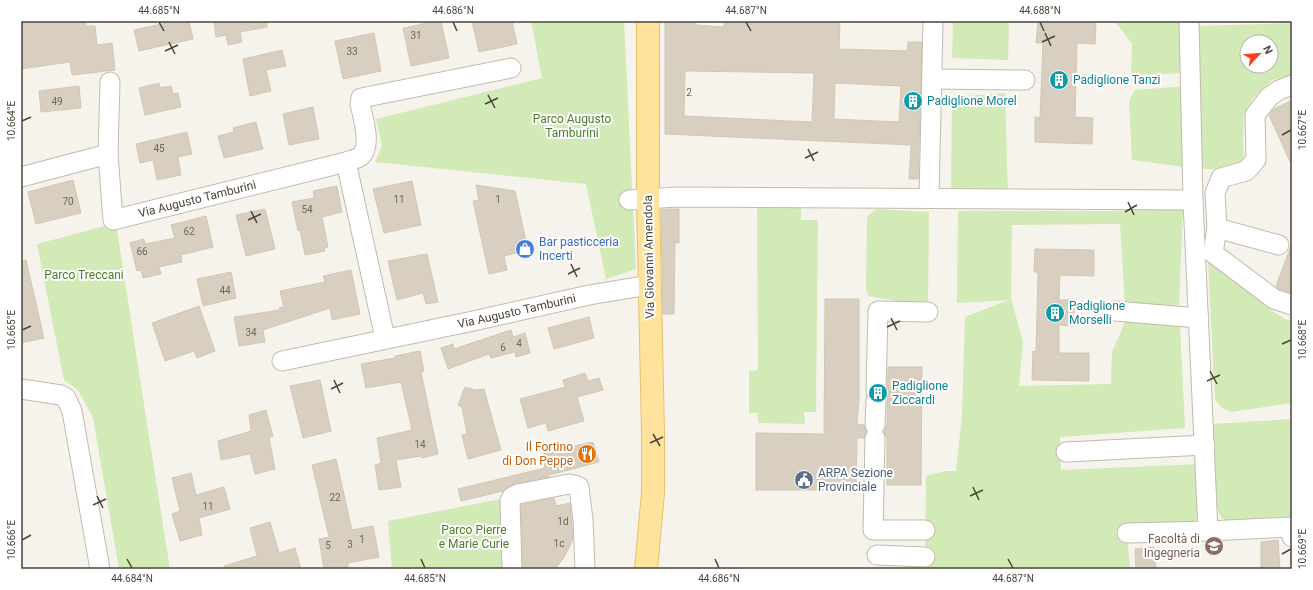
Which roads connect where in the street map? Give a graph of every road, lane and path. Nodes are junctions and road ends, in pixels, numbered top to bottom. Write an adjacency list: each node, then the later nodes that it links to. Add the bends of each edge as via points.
1 (648, 21): 13 (main road, Via Giovanni Amendola)
2 (932, 21): 5 (street)
3 (1189, 21): 14 (street)
4 (511, 68): 10 (street, Via Augusto Tamburini, via 361,98 366,150 360,157)
5 (932, 80): 6 (street); 12 (street)
6 (1025, 80)
7 (110, 82): 9 (street, Via Augusto Tamburini)
8 (1292, 85): 15 (street, via 1269,97 1255,115 1256,160 1246,171 1221,178 1215,193)
9 (108, 154): 10 (street, Via Augusto Tamburini, via 112,220); 11 (street)
10 (346, 162): 22 (street)
11 (21, 177)
12 (929, 198): 13 (street); 14 (street)
13 (638, 199): 17 (main road, Via Giovanni Amendola)
14 (1193, 200): 21 (street)
15 (1217, 228): 16 (street); 18 (street, via 1213,253 1274,299)
16 (1279, 246)
17 (649, 285): 22 (street, Via Augusto Tamburini, via 589,295); 27 (main road, Via Giovanni Amendola)
18 (1292, 305)
19 (1115, 311): 21 (street)
20 (928, 312): 28 (street, via 878,311 873,530)
21 (1199, 318): 25 (street)
22 (386, 338): 23 (street, Via Augusto Tamburini)
23 (282, 361)
24 (21, 389): 34 (street, via 61,395 70,405)
25 (1205, 445): 26 (street); 29 (street)
26 (1066, 452)
27 (652, 493): 37 (main road, Via Giovanni Amendola); 38 (main road, Via Giovanni Amendola, via 659,536)
28 (925, 530)
29 (1208, 531): 30 (street); 31 (street, via 1290,527)
30 (1127, 533)
31 (1292, 537)
32 (877, 555): 33 (street)
33 (925, 557)
34 (100, 569)
35 (512, 569): 36 (street, via 512,497 569,484 578,487 583,520)
36 (585, 569)
37 (646, 569)
38 (659, 569)

